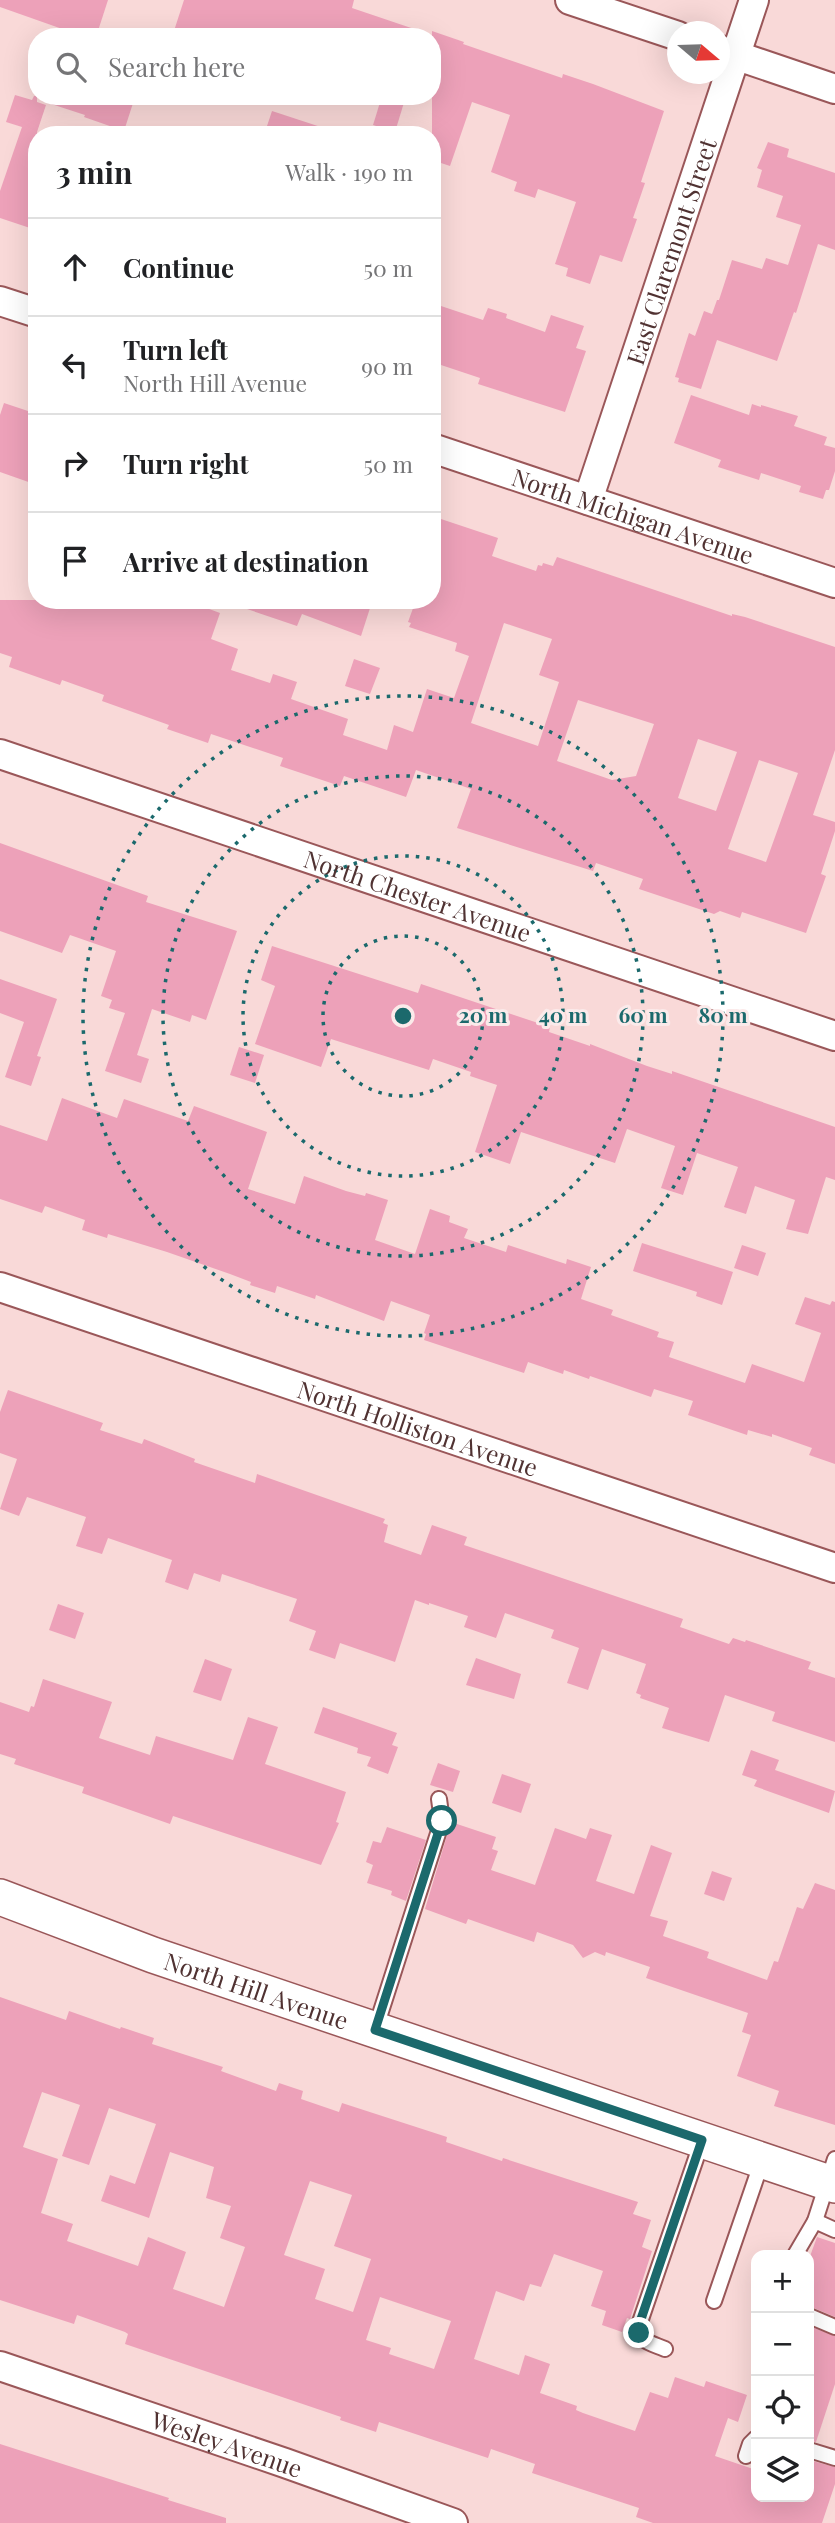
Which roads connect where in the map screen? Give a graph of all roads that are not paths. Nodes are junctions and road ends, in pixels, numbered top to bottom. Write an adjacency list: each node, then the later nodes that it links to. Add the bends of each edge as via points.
1 (570, 0): 3 (street)
2 (754, 0): 4 (street, East Claremont Street)
3 (667, 33)
4 (730, 49)
5 (730, 54): 7 (street)
6 (718, 84): 11 (street, East Claremont Street)
7 (835, 89)
8 (0, 301): 9 (street)
9 (28, 310)
10 (441, 451): 11 (street, North Michigan Avenue)
11 (588, 500): 12 (street, North Michigan Avenue)
12 (835, 583)
13 (0, 754): 14 (street, North Chester Avenue)
14 (835, 1036)
15 (0, 1287): 16 (street, North Holliston Avenue)
16 (835, 1568)
17 (439, 1799): 19 (lane, via 442,1821)
18 (0, 1896): 19 (street, North Hill Avenue, via 153,1955)
19 (375, 2030): 20 (street, North Hill Avenue)
20 (702, 2140): 21 (street, North Hill Avenue); 29 (lane, via 639,2325 643,2340)
21 (762, 2159): 22 (street, North Hill Avenue); 26 (lane)
22 (833, 2175): 23 (lane)
23 (815, 2221): 24 (lane); 25 (lane)
24 (835, 2230)
25 (798, 2250)
26 (714, 2301)
27 (814, 2318): 28 (lane)
28 (835, 2327)
29 (665, 2349)
30 (0, 2366): 35 (street, Wesley Avenue)
31 (755, 2439): 33 (lane)
32 (814, 2452): 34 (lane)
33 (746, 2456)
34 (835, 2458)
35 (453, 2523)

